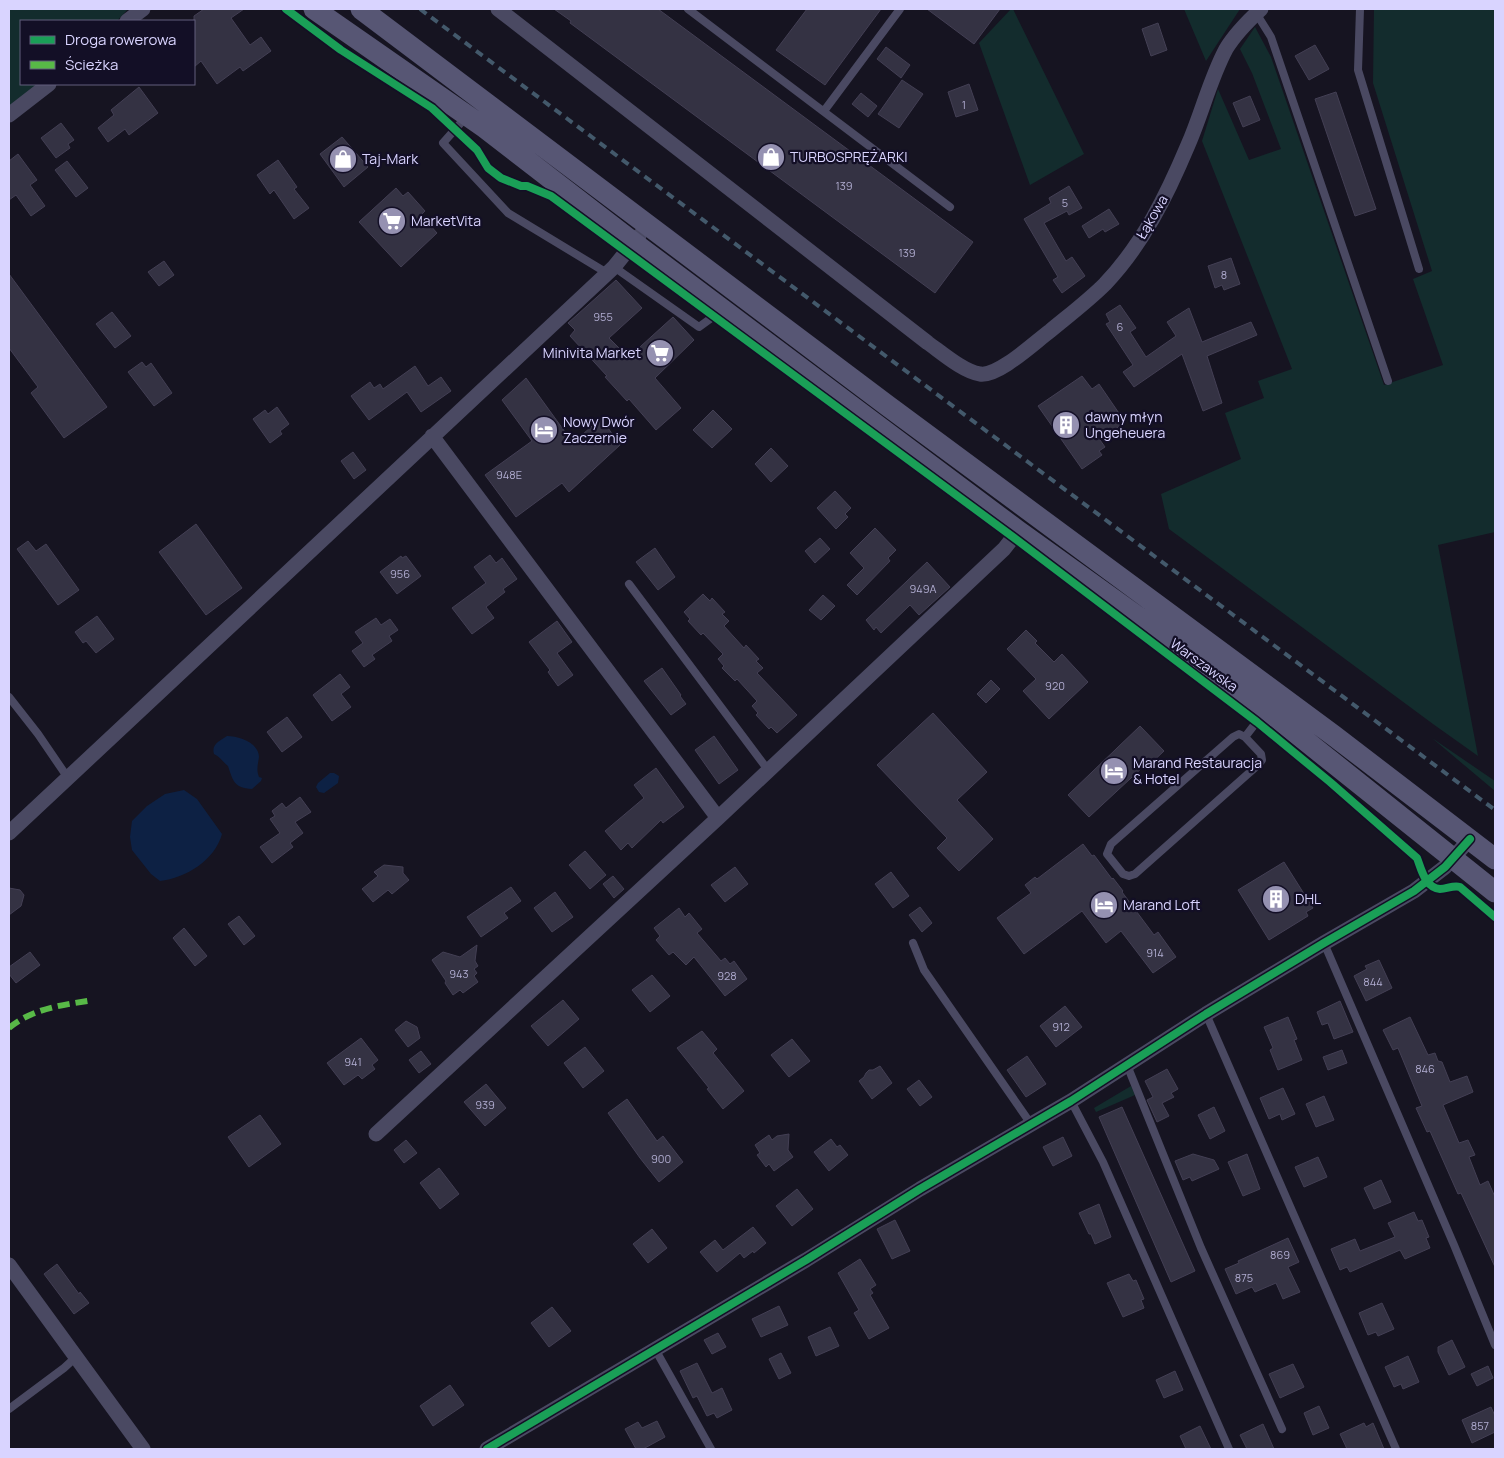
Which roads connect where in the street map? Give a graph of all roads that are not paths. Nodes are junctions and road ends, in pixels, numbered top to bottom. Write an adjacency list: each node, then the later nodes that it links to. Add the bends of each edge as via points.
1 (143, 9): 9 (street)
2 (314, 9): 13 (main road, Warszawska)
3 (361, 9): 15 (main road, Warszawska)
4 (500, 9): 8 (street, Łąkowa, via 928,343 981,375 1002,368 1077,309 1130,254 1168,191 1226,49)
5 (688, 9): 11 (lane)
6 (900, 9): 11 (lane)
7 (1360, 9): 17 (lane, via 1358,70)
8 (1258, 11): 20 (lane, via 1270,37)
9 (129, 20)
10 (47, 85): 12 (street)
11 (824, 112): 14 (lane)
12 (9, 115)
13 (467, 115): 16 (main road, Warszawska); 18 (lane, via 443,143 508,213)
14 (950, 207)
15 (648, 225): 16 (street); 31 (main road, Warszawska)
16 (634, 243): 18 (street); 19 (main road, Warszawska)
17 (1419, 269)
18 (610, 270): 19 (lane, via 699,326); 21 (street)
19 (723, 309): 22 (main road, Warszawska)
20 (1388, 381)
21 (432, 436): 28 (street); 29 (street)
22 (1018, 531): 25 (main road, Warszawska); 27 (street, via 1004,549)
23 (629, 584): 27 (lane)
24 (9, 696): 28 (lane)
25 (1266, 709): 26 (lane); 32 (main road, Warszawska)
26 (1244, 737): 26 (lane, via 1239,734 1232,737 1111,844 1107,854 1123,874 1135,874 1258,765 1262,760 1261,754)
27 (768, 770): 29 (street)
28 (68, 778): 30 (street)
29 (718, 818): 41 (street)
30 (9, 833)
31 (1470, 839): 32 (street); 33 (main road, Warszawska)
32 (1452, 859): 34 (main road, Warszawska); 35 (street, via 1428,882)
33 (1495, 859)
34 (1495, 892)
35 (1324, 942): 37 (street); 43 (lane)
36 (913, 944): 40 (lane, via 924,970)
37 (1206, 1014): 38 (street); 52 (lane)
38 (1127, 1066): 39 (street); 47 (lane, via 1201,1248)
39 (1071, 1101): 40 (street); 51 (lane, via 1103,1162)
40 (1031, 1124): 44 (street)
41 (376, 1134)
42 (9, 1264): 45 (street)
43 (1495, 1345)
44 (655, 1349): 49 (street); 50 (lane)
45 (76, 1357): 46 (lane); 48 (street)
46 (9, 1409)
47 (1282, 1429)
48 (143, 1449)
49 (487, 1449)
50 (711, 1449)
51 (1229, 1449)
52 (1396, 1449)

